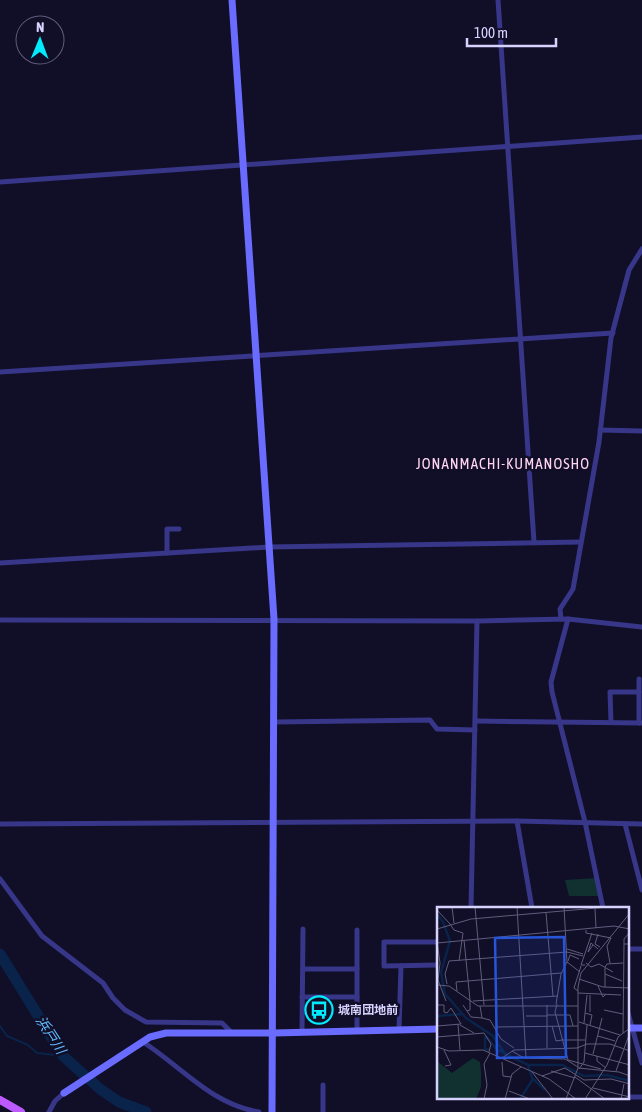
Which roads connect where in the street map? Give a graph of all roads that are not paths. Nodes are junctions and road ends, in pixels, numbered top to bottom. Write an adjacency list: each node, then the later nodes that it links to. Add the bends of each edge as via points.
1 (232, 0): 5 (street)
2 (498, 0): 4 (street)
3 (642, 137): 4 (street)
4 (508, 147): 5 (street); 9 (street)
5 (244, 165): 6 (street); 10 (street)
6 (0, 182)
7 (642, 249): 8 (street, via 629,270)
8 (612, 333): 9 (street); 12 (street)
9 (520, 338): 10 (street); 15 (street)
10 (257, 355): 11 (street); 17 (street)
11 (0, 372)
12 (600, 430): 13 (street); 16 (street)
13 (642, 431)
14 (179, 529): 18 (street, via 167,529)
15 (534, 542): 16 (street); 17 (street)
16 (580, 542): 21 (street, via 573,589 560,609)
17 (269, 546): 18 (street); 20 (street)
18 (167, 553): 19 (street)
19 (0, 563)
20 (274, 619): 23 (street); 24 (street); 29 (street)
21 (561, 619): 22 (street); 24 (street)
22 (568, 619): 25 (street); 30 (street, via 551,682)
23 (0, 620)
24 (477, 621): 28 (street)
25 (642, 627)
26 (639, 679): 27 (street)
27 (639, 692): 31 (street, via 610,692); 32 (street)
28 (476, 720): 30 (street); 33 (street)
29 (275, 722): 33 (street, via 430,720 437,729); 36 (street)
30 (560, 722): 31 (street); 35 (street)
31 (611, 722): 32 (street)
32 (640, 722)
33 (475, 730): 37 (street)
34 (517, 821): 35 (street); 37 (street); 44 (street)
35 (585, 822): 39 (street); 45 (street)
36 (274, 823): 37 (street); 38 (street); 62 (street)
37 (473, 823): 43 (street)
38 (0, 824)
39 (625, 824): 40 (street); 42 (street)
40 (642, 824)
41 (0, 878): 60 (street, via 42,936 103,983 113,998 136,1018 146,1022 222,1023)
42 (642, 890)
43 (471, 907)
44 (532, 907)
45 (603, 907)
46 (303, 929): 51 (street)
47 (357, 930): 52 (street)
48 (437, 942): 50 (street, via 384,942 384,966)
49 (437, 965): 50 (street)
50 (401, 966): 58 (street)
51 (303, 969): 52 (street); 54 (street)
52 (357, 969): 53 (street)
53 (357, 997): 54 (street); 59 (street)
54 (302, 998): 61 (street)
55 (630, 1028): 56 (street); 64 (street)
56 (642, 1028)
57 (437, 1029): 58 (street)
58 (400, 1030): 59 (street)
59 (357, 1031): 61 (street)
60 (231, 1032): 62 (street); 63 (street, via 166,1032)
61 (302, 1032): 62 (street)
62 (274, 1033): 71 (street)
63 (141, 1043): 66 (street); 70 (street, via 210,1093 230,1104)
64 (642, 1063)
65 (323, 1085): 72 (street)
66 (64, 1093): 69 (street)
67 (0, 1100): 68 (main road)
68 (21, 1112)
69 (49, 1112)
70 (259, 1112)
71 (272, 1112)
72 (323, 1112)

